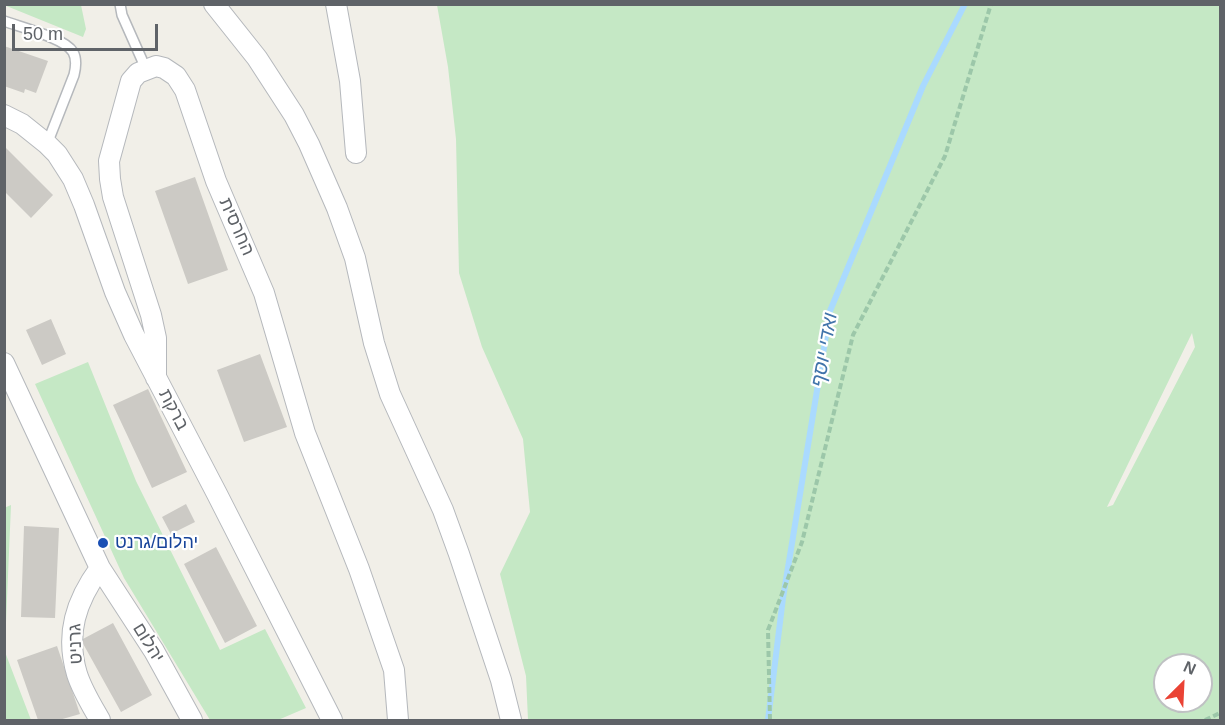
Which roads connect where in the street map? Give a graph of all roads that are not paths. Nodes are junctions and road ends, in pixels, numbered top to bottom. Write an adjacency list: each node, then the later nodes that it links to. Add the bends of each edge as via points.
1 (120, 4): 5 (lane)
2 (214, 4): 16 (street, via 276,86 309,144 330,192 355,258 387,384 443,510)
3 (336, 4): 8 (street, via 350,81)
4 (4, 21): 7 (lane, via 72,50 75,75)
5 (146, 69): 10 (street, via 131,81 109,161 113,197 156,338); 15 (street, החרסית, via 164,68 176,76 185,90 216,181 253,264 305,433 394,670)
6 (4, 115): 7 (street, ברקת)
7 (47, 144): 10 (street, ברקת, via 66,166 79,191 115,292)
8 (356, 153)
9 (4, 363): 11 (street, יהלום)
10 (156, 378): 14 (street, ברקת)
11 (100, 568): 12 (street, גרניט, via 86,586 72,634 78,676); 13 (street, יהלום, via 160,661)
12 (100, 720)
13 (192, 720)
14 (332, 720)
15 (398, 720)
16 (512, 720)

